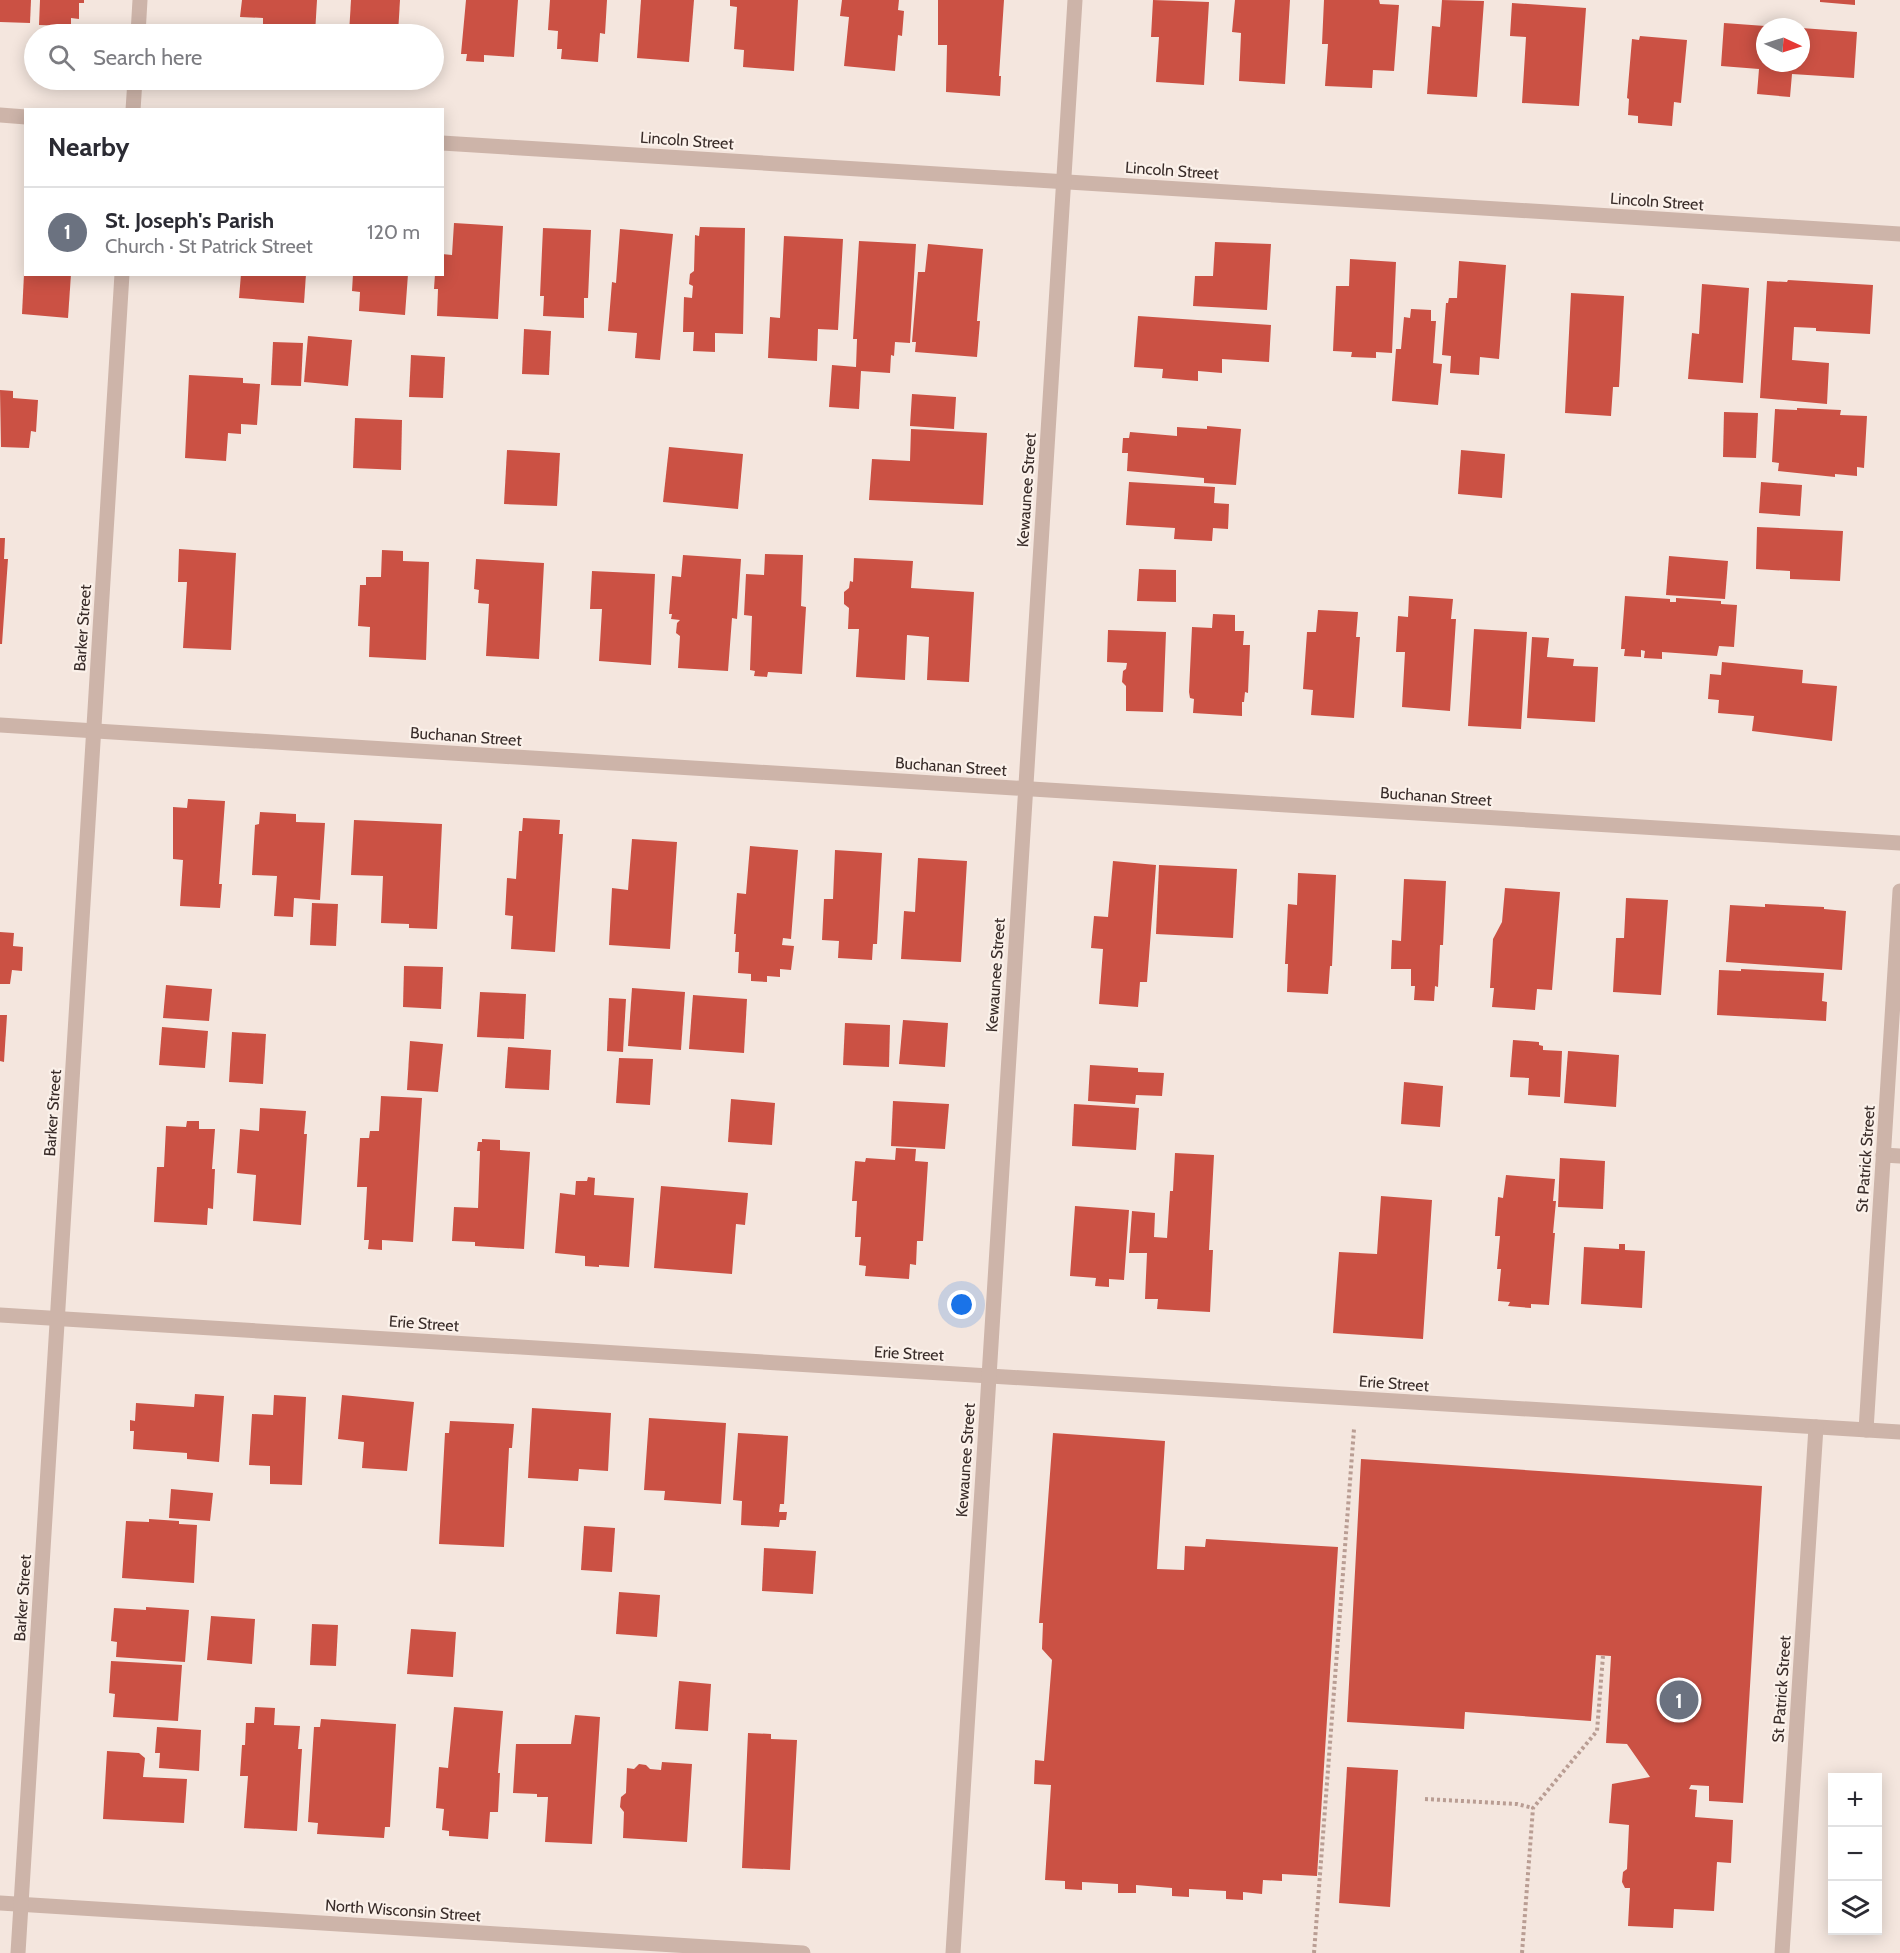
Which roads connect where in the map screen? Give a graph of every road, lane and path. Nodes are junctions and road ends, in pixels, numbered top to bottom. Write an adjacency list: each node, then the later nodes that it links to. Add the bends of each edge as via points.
1 (140, 0): 3 (street)
2 (1075, 0): 9 (street, Kewaunee Street)
3 (139, 24)
4 (134, 90): 5 (street)
5 (133, 108)
6 (0, 115): 7 (street)
7 (24, 117)
8 (444, 143): 9 (street, Lincoln Street)
9 (1064, 181): 10 (street, Lincoln Street); 14 (street, Kewaunee Street)
10 (1900, 234)
11 (122, 276): 13 (street, Barker Street)
12 (0, 725): 13 (street, Buchanan Street)
13 (94, 731): 14 (street, Buchanan Street); 20 (street, Barker Street)
14 (1025, 789): 15 (street, Buchanan Street); 21 (street, Kewaunee Street)
15 (1900, 843)
16 (1900, 891): 17 (street, St Patrick Street)
17 (1883, 1155): 18 (street); 24 (street, St Patrick Street)
18 (1900, 1156)
19 (0, 1315): 20 (street, Erie Street)
20 (58, 1318): 21 (street, Erie Street); 30 (street, Barker Street)
21 (989, 1376): 22 (street, Erie Street); 33 (street, Kewaunee Street)
22 (1356, 1398): 23 (street, Erie Street); 34 (path)
23 (1816, 1427): 24 (street, Erie Street); 36 (street, St Patrick Street)
24 (1866, 1430): 25 (street)
25 (1900, 1432)
26 (1603, 1656): 28 (path, via 1597,1731)
27 (1425, 1799): 28 (path)
28 (1533, 1808): 35 (path)
29 (0, 1903): 30 (street, North Wisconsin Street)
30 (21, 1905): 31 (street, Barker Street); 32 (street, North Wisconsin Street)
31 (18, 1953)
32 (803, 1953)
33 (953, 1953)
34 (1314, 1953)
35 (1522, 1953)
36 (1782, 1953)

